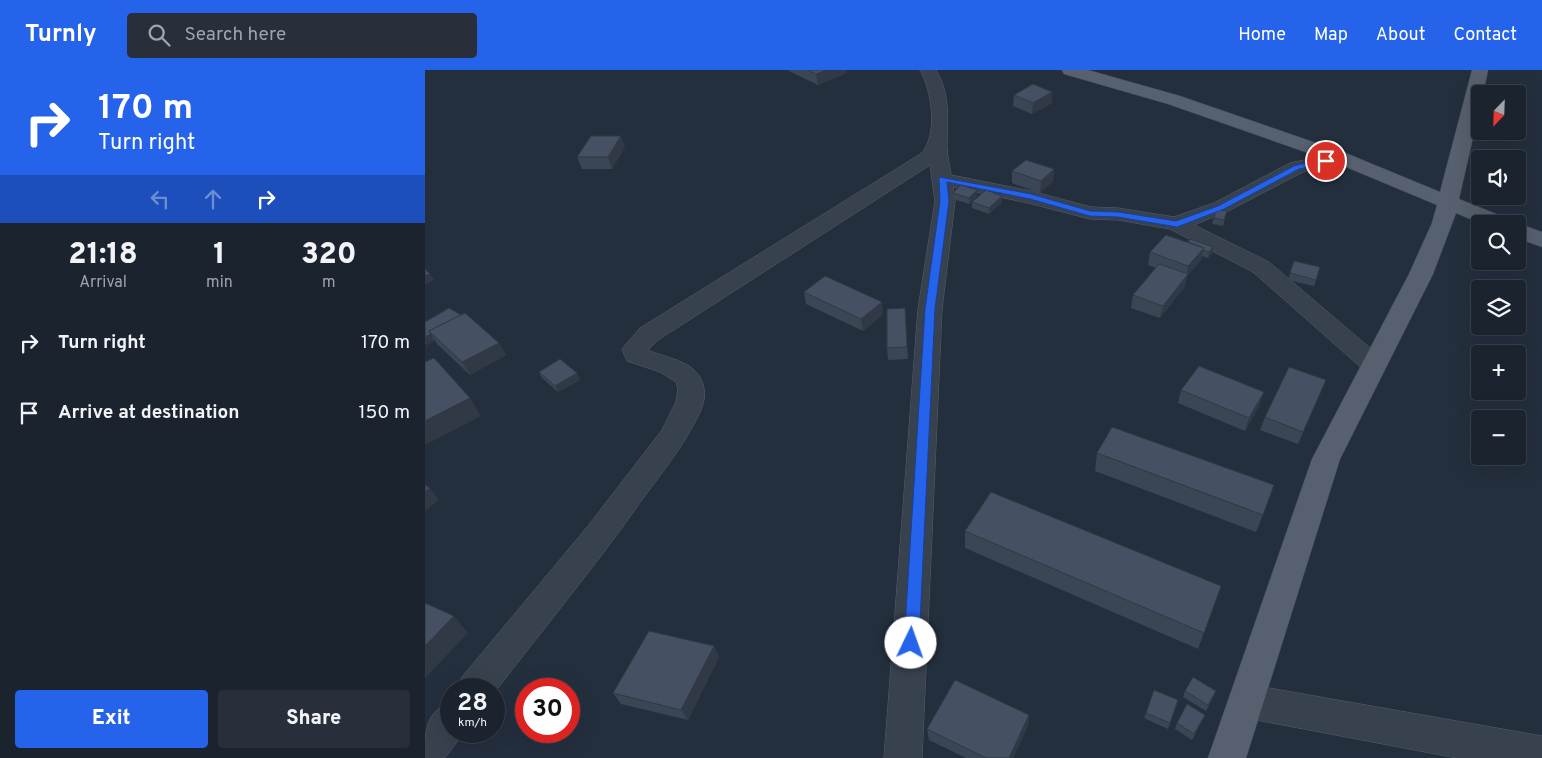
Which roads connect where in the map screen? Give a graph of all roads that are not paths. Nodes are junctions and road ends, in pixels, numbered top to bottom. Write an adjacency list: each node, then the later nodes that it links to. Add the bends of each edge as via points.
1 (928, 70): 4 (street, via 937,85)
2 (1070, 70): 5 (main road, via 1175,100)
3 (1480, 70): 7 (main road)
4 (937, 146): 6 (street); 13 (street, via 929,157 913,168 639,343 636,355 669,365 686,378 691,388 690,404 682,422 613,518)
5 (1341, 158): 7 (main road); 9 (street, via 1297,168 1221,208)
6 (942, 179): 9 (street, via 1090,213 1118,214); 18 (street, via 945,201 930,309)
7 (1448, 202): 8 (main road); 12 (main road, via 1443,223 1421,274)
8 (1479, 215)
9 (1177, 224): 12 (street, via 1261,267)
10 (1526, 234): 11 (main road)
11 (1542, 240)
12 (1373, 365): 14 (main road, via 1326,459)
13 (484, 678)
14 (1246, 701): 17 (street); 19 (main road)
15 (440, 733): 16 (street)
16 (425, 753)
17 (1542, 755)
18 (903, 758)
19 (1227, 758)

